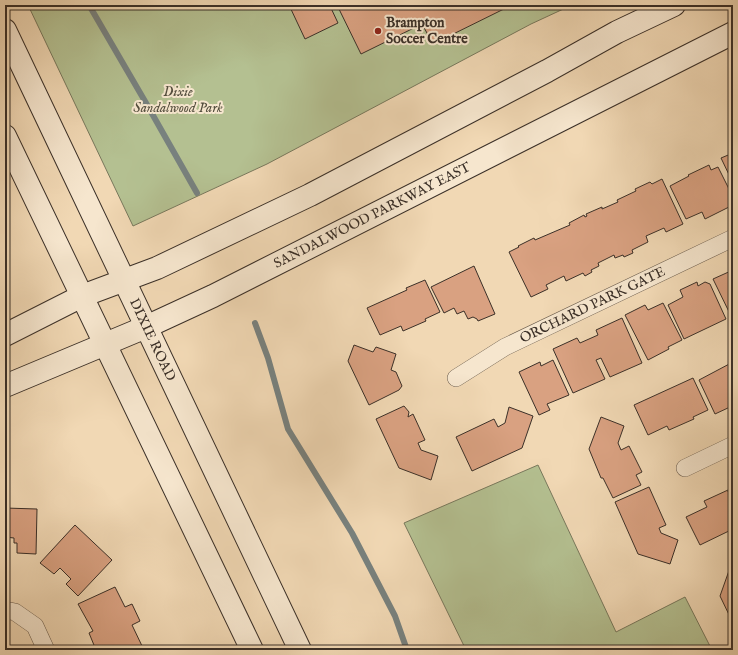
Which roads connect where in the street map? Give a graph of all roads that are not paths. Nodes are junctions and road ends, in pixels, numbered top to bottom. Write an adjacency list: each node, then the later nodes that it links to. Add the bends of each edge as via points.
1 (674, 5): 6 (main road, via 617,32 310,195 157,268)
2 (5, 30): 6 (main road, DIXIE ROAD)
3 (733, 33): 8 (main road, SANDALWOOD PARKWAY EAST, via 213,296)
4 (5, 136): 7 (main road)
5 (733, 238): 11 (street, ORCHARD PARK GATE, via 505,347)
6 (124, 280): 7 (main road); 8 (main road, DIXIE ROAD)
7 (82, 296): 9 (main road); 10 (main road)
8 (146, 327): 10 (main road, SANDALWOOD PARKWAY EAST); 18 (main road, DIXIE ROAD)
9 (5, 335)
10 (105, 343): 12 (main road, SANDALWOOD PARKWAY EAST); 17 (main road)
11 (456, 378)
12 (5, 386)
13 (733, 445): 14 (street)
14 (685, 468)
15 (5, 610): 16 (street, via 15,612 35,626)
16 (46, 650)
17 (252, 650)
18 (300, 650)

